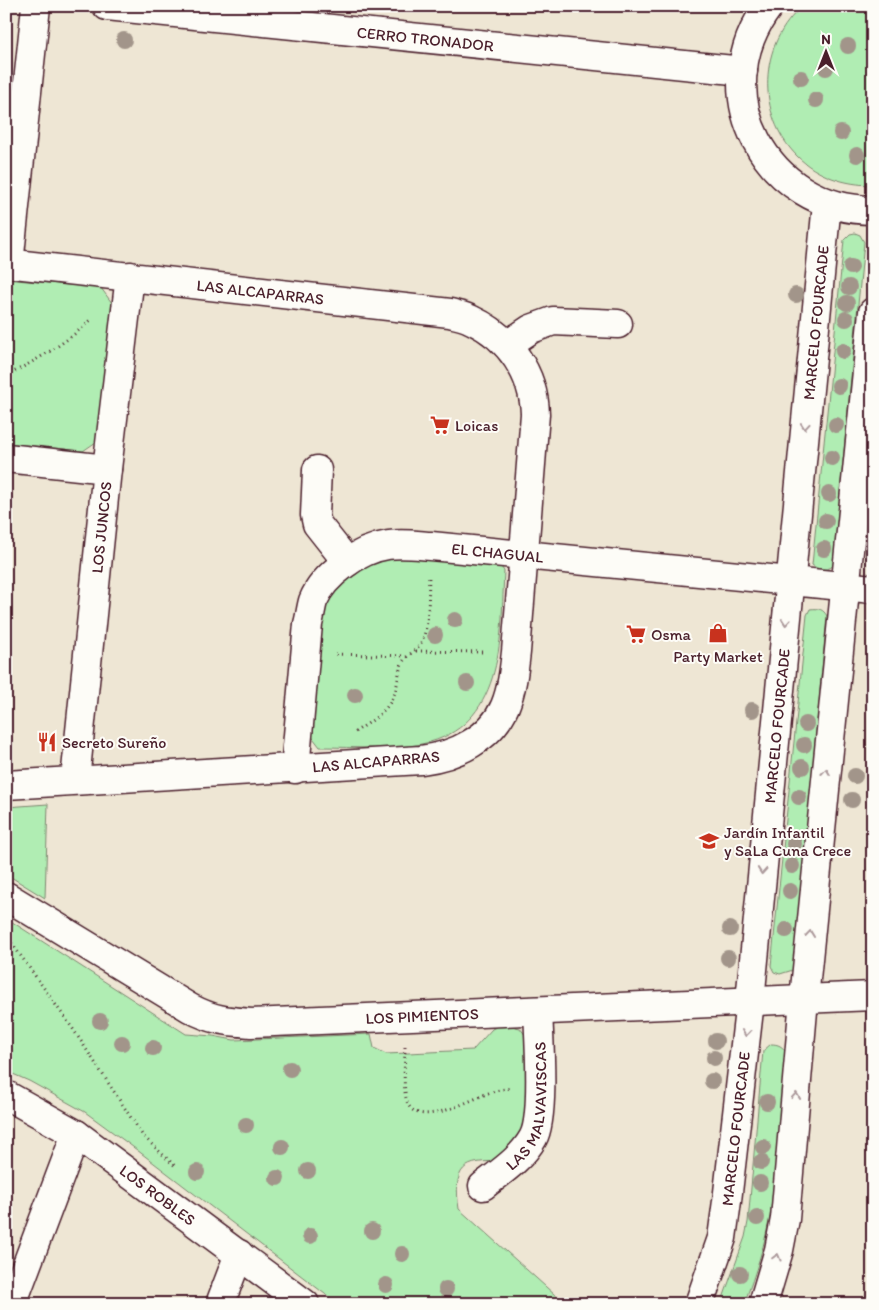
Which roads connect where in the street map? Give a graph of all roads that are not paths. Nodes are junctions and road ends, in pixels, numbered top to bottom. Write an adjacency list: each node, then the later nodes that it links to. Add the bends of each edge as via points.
1 (36, 6): 8 (street)
2 (107, 6): 4 (street, CERRO TRONADOR)
3 (769, 6): 5 (street, via 749,44)
4 (274, 14): 5 (street, CERRO TRONADOR)
5 (743, 71): 6 (street, via 743,99 750,126 762,152 780,174 802,191)
6 (827, 203): 7 (street, via 855,210); 18 (street, MARCELO FOURCADE, one-way to 18)
7 (873, 210)
8 (8, 264): 9 (street, LAS ALCAPARRAS)
9 (130, 276): 12 (street, LAS ALCAPARRAS, via 450,313 471,319); 14 (street, LOS JUNCOS)
10 (873, 312): 19 (street)
11 (618, 324): 12 (street, via 553,321 531,329)
12 (507, 344): 16 (street, LAS ALCAPARRAS, via 522,365 534,399)
13 (6, 458): 14 (street)
14 (107, 469): 22 (street, LOS JUNCOS)
15 (317, 470): 17 (street, via 317,524)
16 (524, 554): 17 (street, EL CHAGUAL, via 404,544 373,548); 18 (street, EL CHAGUAL); 21 (street, LAS ALCAPARRAS, via 512,680 495,724 478,739 439,758)
17 (346, 562): 21 (street, EL CHAGUAL, via 321,587 313,602)
18 (790, 582): 19 (street, EL CHAGUAL); 27 (street, MARCELO FOURCADE, one-way to 27)
19 (844, 586): 20 (street, EL CHAGUAL); 26 (street, one-way to 19)
20 (873, 589)
21 (295, 768): 22 (street, LAS ALCAPARRAS)
22 (75, 780): 23 (street, LAS ALCAPARRAS)
23 (6, 785)
24 (6, 896): 28 (street, LOS PIMIENTOS, via 190,1008 222,1021 250,1023)
25 (873, 996): 26 (street, LOS PIMIENTOS)
26 (804, 999): 27 (street, LOS PIMIENTOS); 37 (street, one-way to 26, via 786,1220)
27 (750, 1001): 28 (street, LOS PIMIENTOS); 36 (street, MARCELO FOURCADE, one-way to 36, via 722,1238)
28 (538, 1010): 31 (street, LAS MALVAVISCAS, via 540,1118 534,1138 513,1162)
29 (6, 1095): 30 (street, LOS ROBLES)
30 (76, 1134): 32 (street, LOS ROBLES); 33 (street)
31 (484, 1186)
32 (238, 1254): 34 (street); 35 (street, LOS ROBLES)
33 (12, 1304)
34 (220, 1304)
35 (305, 1304)
36 (699, 1304)
37 (764, 1304)

